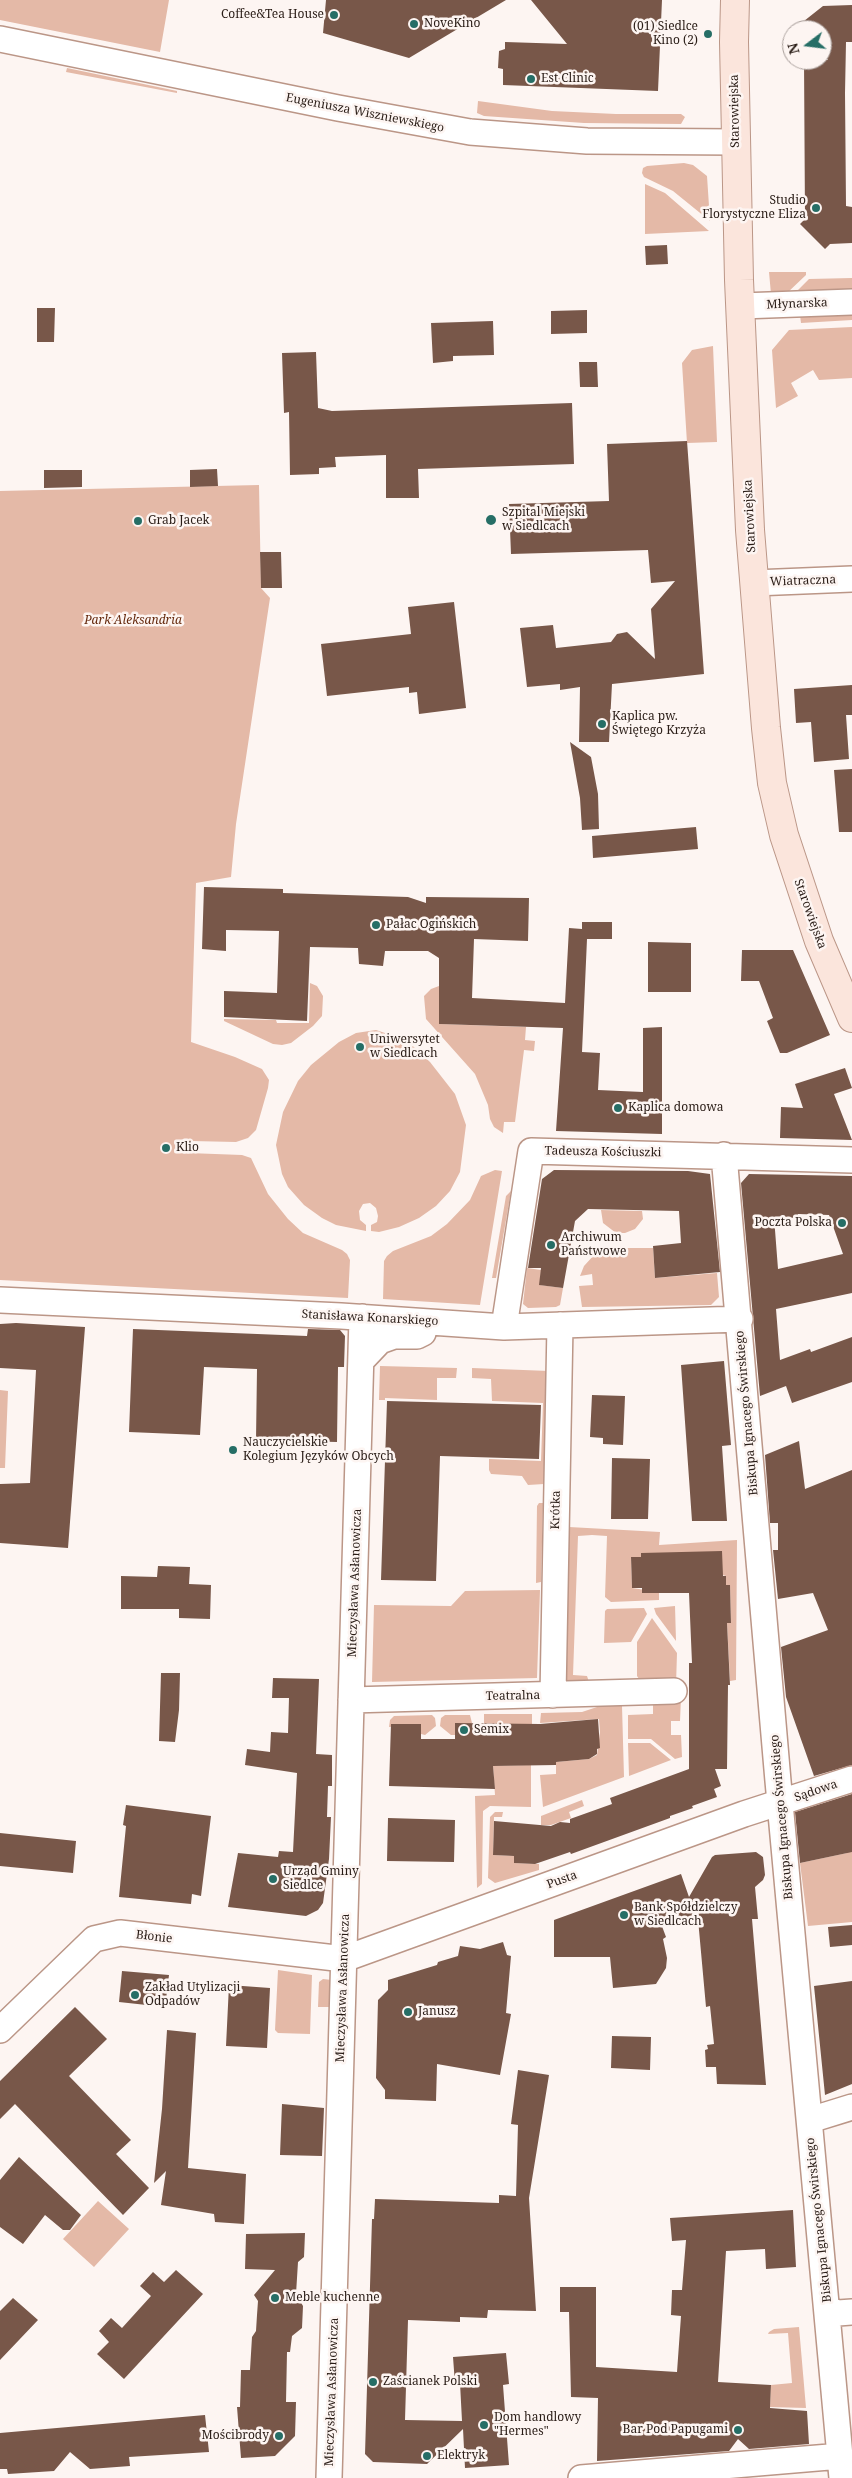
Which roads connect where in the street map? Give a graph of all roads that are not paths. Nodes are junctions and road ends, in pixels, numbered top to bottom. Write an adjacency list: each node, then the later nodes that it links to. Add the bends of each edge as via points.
1 (736, 0): 3 (main road, Starowiejska)
2 (0, 38): 3 (street, Eugeniusza Wiszniewskiego, via 470,132 587,141)
3 (736, 142): 5 (main road, Starowiejska)
4 (852, 302): 5 (street, Młynarska)
5 (741, 306): 7 (main road, Starowiejska)
6 (852, 579): 7 (street, Wiatraczna)
7 (754, 583): 8 (main road, Starowiejska, via 772,783 784,835 819,941)
8 (852, 1018)
9 (724, 1155): 10 (street, Tadeusza Kościuszki); 13 (street, Biskupa Ignacego Świrskiego); 16 (street, Tadeusza Kościuszki, via 531,1151)
10 (852, 1160)
11 (0, 1300): 12 (street, Stanisława Konarskiego)
12 (362, 1317): 14 (street, Stanisława Konarskiego); 17 (street, Mieczysława Asłanowicza)
13 (740, 1319): 15 (street, Stanisława Konarskiego); 22 (street, Biskupa Ignacego Świrskiego)
14 (440, 1323): 16 (street, Stanisława Konarskiego); 17 (street, via 417,1336 394,1336 380,1341)
15 (560, 1325): 16 (street, Stanisława Konarskiego); 19 (street, Krótka)
16 (504, 1327)
17 (361, 1361): 20 (street, Mieczysława Asłanowicza)
18 (674, 1691): 19 (street, Teatralna)
19 (553, 1695): 20 (street, Teatralna)
20 (351, 1700): 23 (street, Mieczysława Asłanowicza)
21 (852, 1779): 22 (street, Sądowa)
22 (781, 1802): 23 (street, Pusta); 26 (street, Biskupa Ignacego Świrskiego)
23 (344, 1959): 24 (street, Błonie, via 120,1934 94,1939); 29 (street, Mieczysława Asłanowicza)
24 (0, 2030)
25 (852, 2107): 26 (street)
26 (810, 2120): 27 (street, Biskupa Ignacego Świrskiego)
27 (840, 2311): 28 (street, Biskupa Ignacego Świrskiego)
28 (842, 2467): 30 (street)
29 (329, 2478)
30 (581, 2478)

